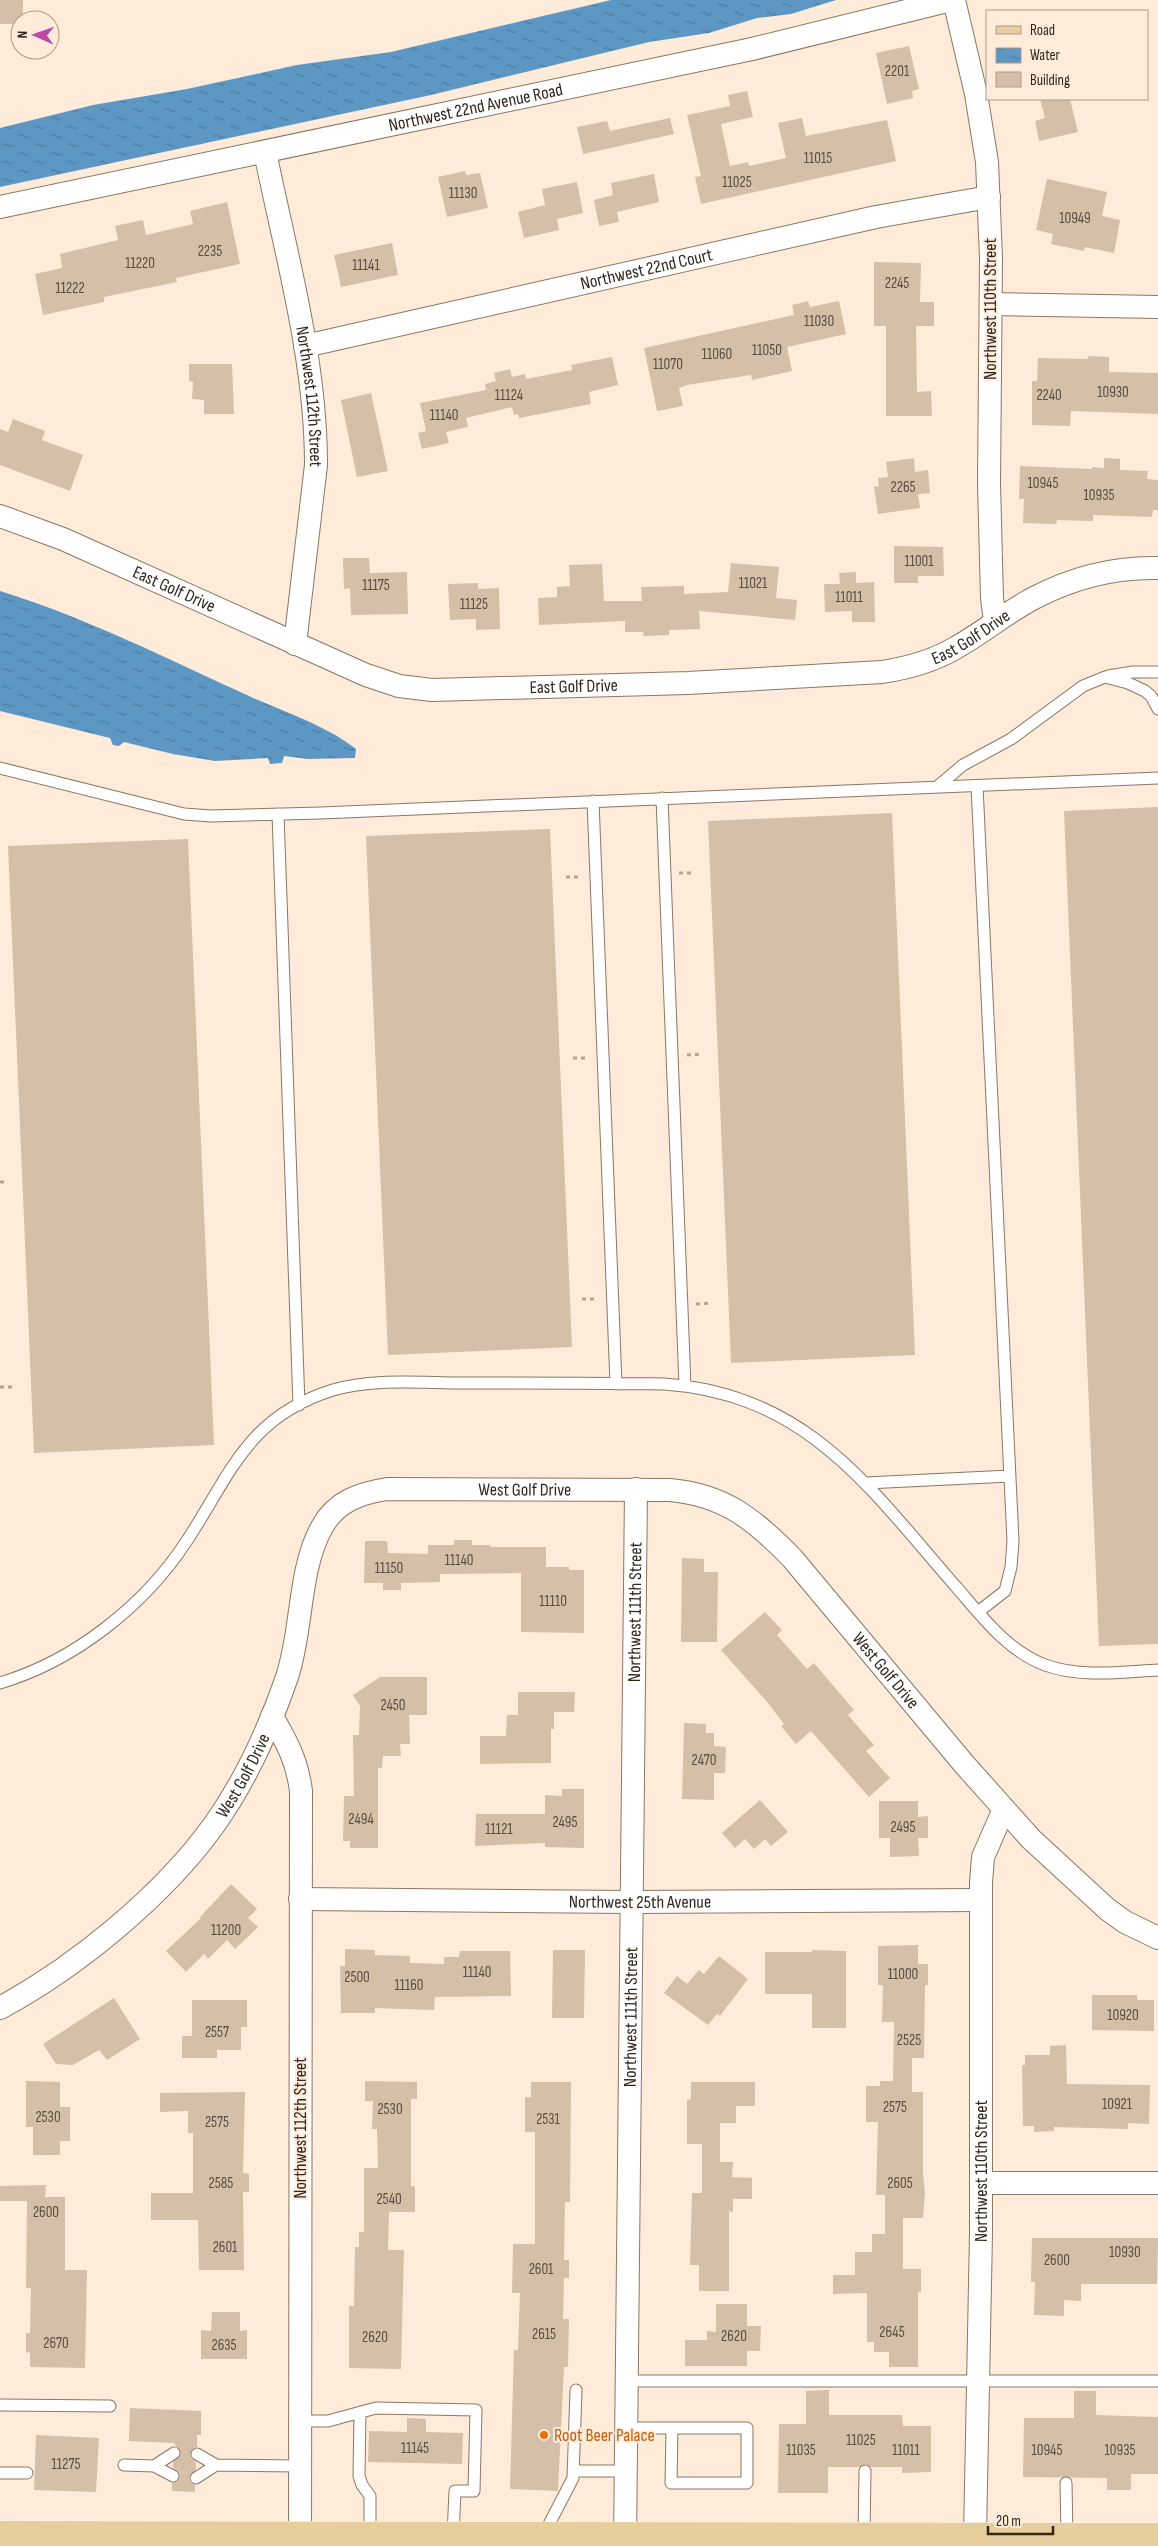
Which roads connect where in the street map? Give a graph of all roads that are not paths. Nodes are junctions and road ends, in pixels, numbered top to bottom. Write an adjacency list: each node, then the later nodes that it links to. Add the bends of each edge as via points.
1 (952, 0): 2 (street, Northwest 22nd Avenue Road, via 752,48); 3 (street, Northwest 110th Street, via 982,128)
2 (265, 152): 4 (street, Northwest 22nd Avenue Road); 7 (street, Northwest 112th Street)
3 (989, 197): 5 (street, Northwest 110th Street); 7 (street, Northwest 22nd Court, via 876,217)
4 (0, 207)
5 (991, 304): 6 (street); 10 (street, Northwest 110th Street, via 990,502)
6 (1158, 307)
7 (305, 346): 11 (street, Northwest 112th Street, via 316,465)
8 (0, 516): 11 (street, East Golf Drive, via 63,538)
9 (1158, 568): 10 (street, East Golf Drive, via 1108,570 1079,579 1033,599)
10 (995, 621): 11 (street, East Golf Drive, via 945,654 898,670 640,685 449,691 417,688 366,675)
11 (296, 644)
12 (1158, 672): 13 (lane)
13 (1105, 677): 14 (lane, via 1145,691); 18 (lane, via 1083,686 1011,739 964,765)
14 (1158, 709)
15 (0, 768): 21 (lane, via 170,812 211,816)
16 (1158, 778): 17 (lane)
17 (978, 786): 18 (lane); 25 (lane)
18 (937, 787): 19 (lane)
19 (662, 798): 20 (lane); 23 (lane)
20 (593, 801): 21 (lane); 22 (lane)
21 (278, 814): 24 (lane)
22 (616, 1384): 23 (lane); 24 (lane, via 369,1384 332,1390)
23 (685, 1386): 26 (lane, via 739,1399 777,1414 830,1448)
24 (299, 1405): 30 (lane, via 264,1428 239,1455 186,1542 164,1572 137,1599 76,1647 42,1666)
25 (1010, 1476): 26 (lane); 28 (lane, via 1013,1540 1010,1576 1004,1593)
26 (866, 1483): 28 (lane)
27 (636, 1489): 31 (street, West Golf Drive, via 402,1488 362,1494 344,1502 322,1525 312,1550 295,1645); 32 (street, West Golf Drive, via 702,1495 736,1509 764,1530 797,1564); 35 (street, Northwest 111th Street)
28 (978, 1612): 29 (lane, via 1018,1651 1045,1665 1082,1672)
29 (1158, 1670)
30 (0, 1683)
31 (272, 1716): 33 (street, Northwest 112th Street, via 293,1752 298,1771 301,1791); 37 (street, West Golf Drive, via 244,1778 213,1827 176,1870 96,1944 44,1982)
32 (1004, 1809): 34 (street, Northwest 110th Street, via 983,1857); 36 (street, West Golf Drive, via 1042,1850 1107,1909 1124,1922)
33 (300, 1899): 35 (street, Northwest 25th Avenue); 47 (street, Northwest 112th Street)
34 (981, 1900): 35 (street, Northwest 25th Avenue); 38 (street, Northwest 110th Street)
35 (632, 1902): 40 (street, Northwest 111th Street)
36 (1158, 1938)
37 (0, 2008)
38 (981, 2183): 39 (street); 41 (street, Northwest 110th Street)
39 (1158, 2183)
40 (627, 2381): 41 (lane); 48 (street, Northwest 111th Street)
41 (979, 2381): 42 (lane); 69 (street, Northwest 110th Street)
42 (1158, 2381)
43 (576, 2390): 56 (lane)
44 (0, 2406): 45 (lane)
45 (110, 2406)
46 (360, 2412): 47 (lane, via 328,2420); 65 (lane, via 360,2476 370,2496); 66 (lane, via 376,2408 476,2410 474,2491 455,2492)
47 (300, 2420): 55 (street, Northwest 112th Street)
48 (626, 2428): 49 (lane); 57 (street, Northwest 111th Street)
49 (672, 2429): 49 (lane, via 746,2428 747,2483 671,2483)
50 (174, 2453): 54 (lane)
51 (197, 2454): 53 (lane)
52 (124, 2465): 54 (lane)
53 (216, 2465): 55 (lane); 62 (lane)
54 (154, 2466): 61 (lane)
55 (300, 2466): 72 (street, Northwest 112th Street)
56 (573, 2471): 57 (lane); 67 (lane, via 573,2478)
57 (626, 2471): 73 (street, Northwest 111th Street)
58 (865, 2471): 68 (lane)
59 (0, 2473): 60 (lane)
60 (26, 2473)
61 (173, 2476)
62 (196, 2478)
63 (1066, 2483): 70 (lane)
64 (0, 2535): 72 (main road)
65 (370, 2535): 66 (main road); 72 (main road)
66 (454, 2536): 67 (main road)
67 (543, 2536): 73 (main road)
68 (864, 2536): 69 (main road); 73 (main road)
69 (976, 2536): 70 (main road)
70 (1066, 2537): 71 (main road)
71 (1158, 2537)
72 (300, 2541)
73 (625, 2541)

